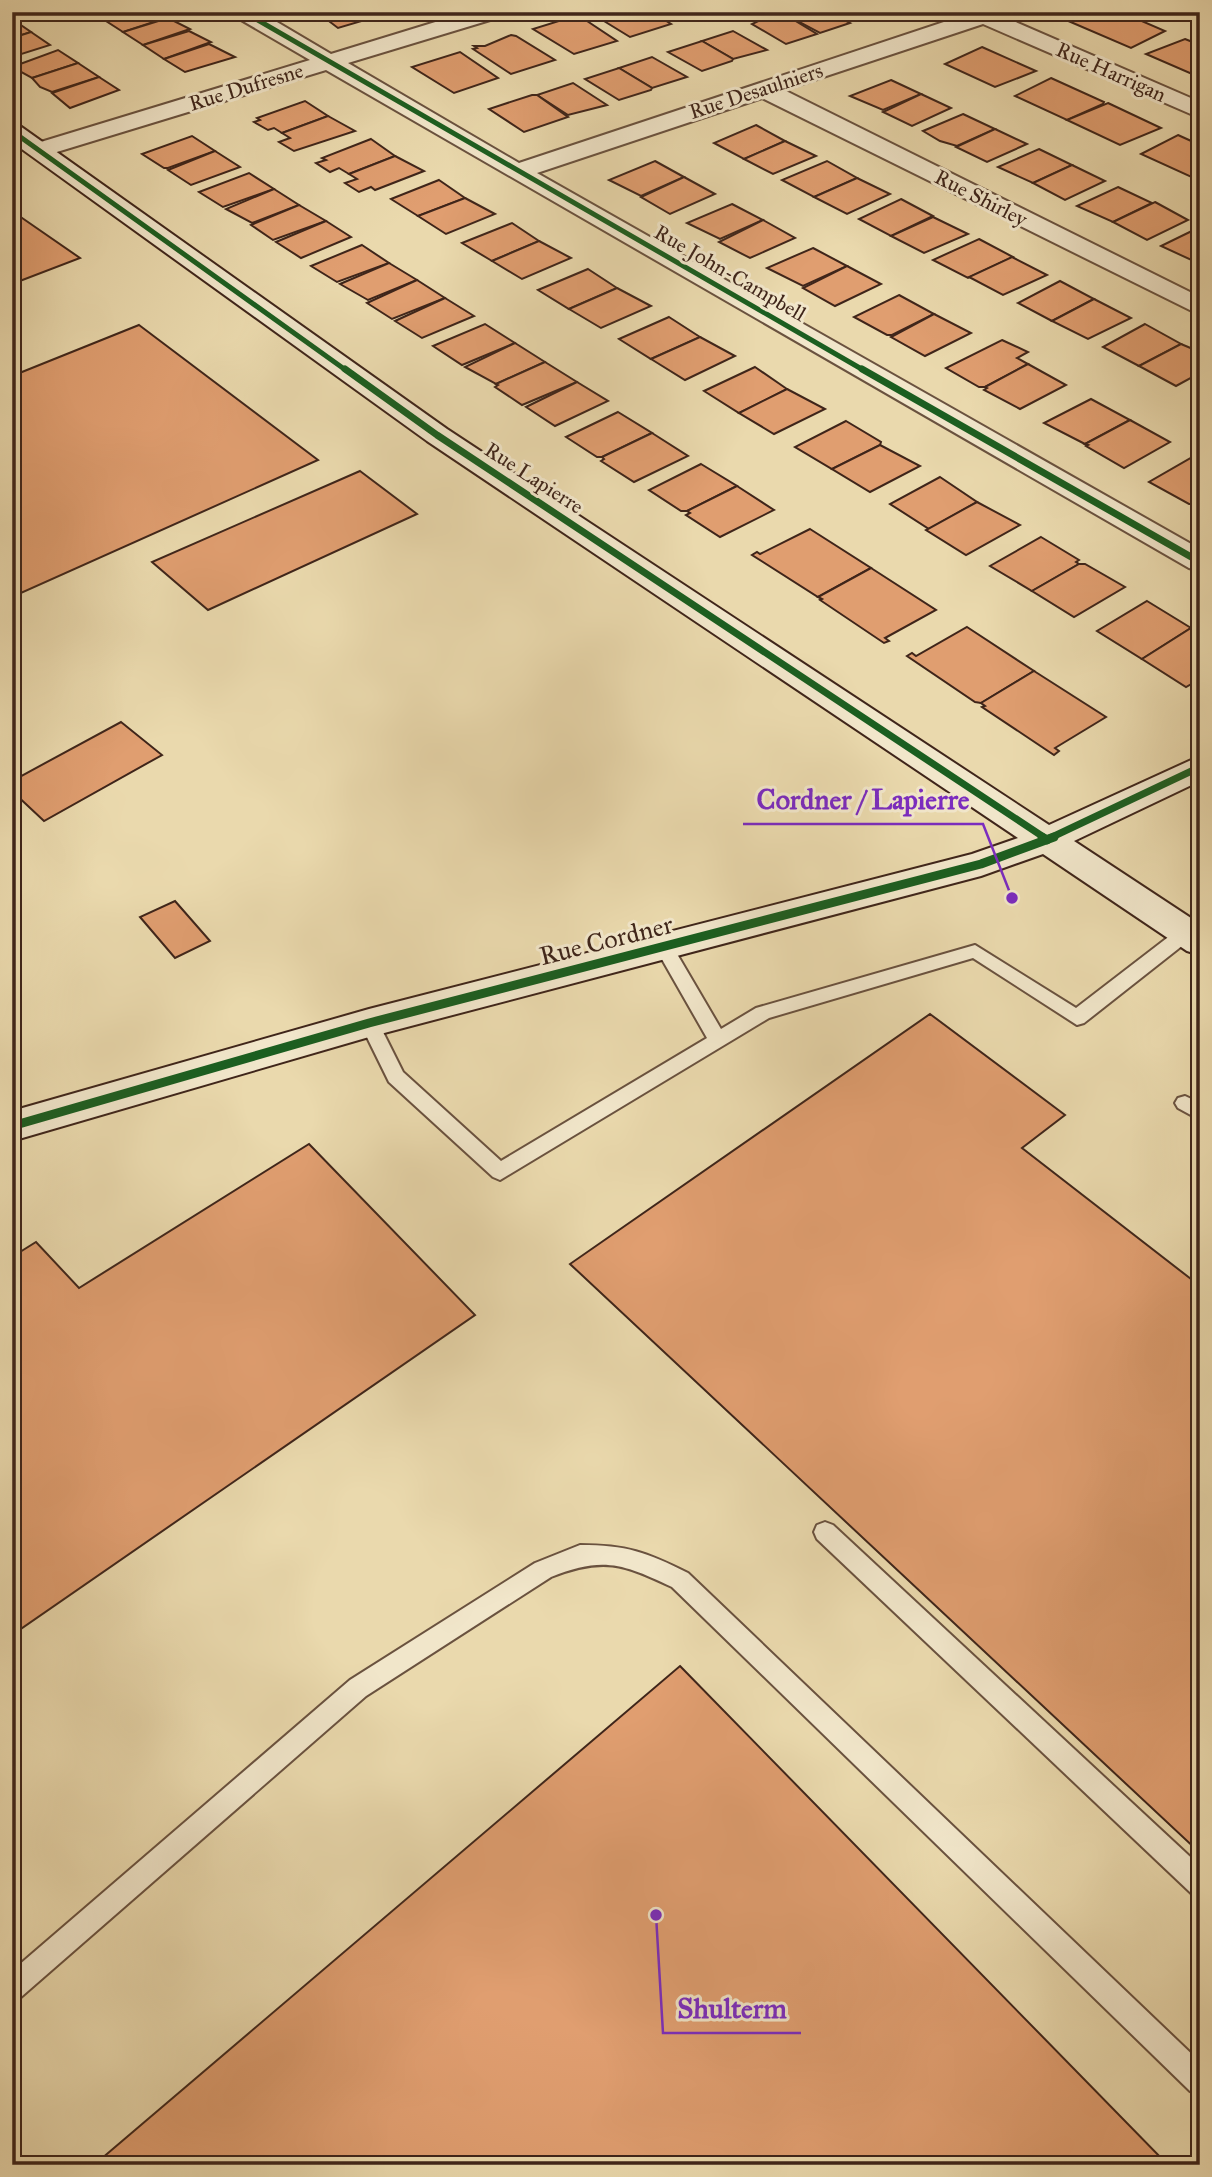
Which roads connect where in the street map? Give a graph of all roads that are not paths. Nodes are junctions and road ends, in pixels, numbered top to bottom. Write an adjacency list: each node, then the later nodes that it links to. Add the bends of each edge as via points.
1 (244, 12): 4 (street, Rue John-Campbell)
2 (492, 12): 4 (street, Rue Dufresne)
3 (990, 14): 5 (street, Rue Desaulniers); 6 (street, Rue Harrigan)
4 (328, 62): 8 (street, Rue Dufresne); 9 (street, Rue John-Campbell)
5 (763, 89): 9 (street, Rue Desaulniers); 10 (street, Rue Shirley)
6 (1200, 111)
7 (12, 131): 8 (street, Rue Lapierre)
8 (39, 150): 13 (street, Rue Lapierre, via 447,442)
9 (517, 172): 11 (street, Rue John-Campbell)
10 (1200, 307)
11 (1200, 562)
12 (1200, 767): 13 (street, Rue Cordner)
13 (1047, 840): 14 (street, Rue Lapierre); 15 (street, Rue Cordner, via 981,864)
14 (1193, 938): 17 (lane, via 1077,1018 975,951 763,1013)
15 (664, 947): 16 (street, Rue Cordner); 17 (lane)
16 (369, 1023): 17 (lane, via 396,1077 500,1172); 18 (street, Rue Cordner)
17 (717, 1040)
18 (12, 1126)
19 (825, 1532): 20 (lane)
20 (1200, 1884)
21 (12, 1988): 22 (lane, via 358,1688 543,1570 580,1555 617,1555 680,1580)
22 (1200, 2081)

